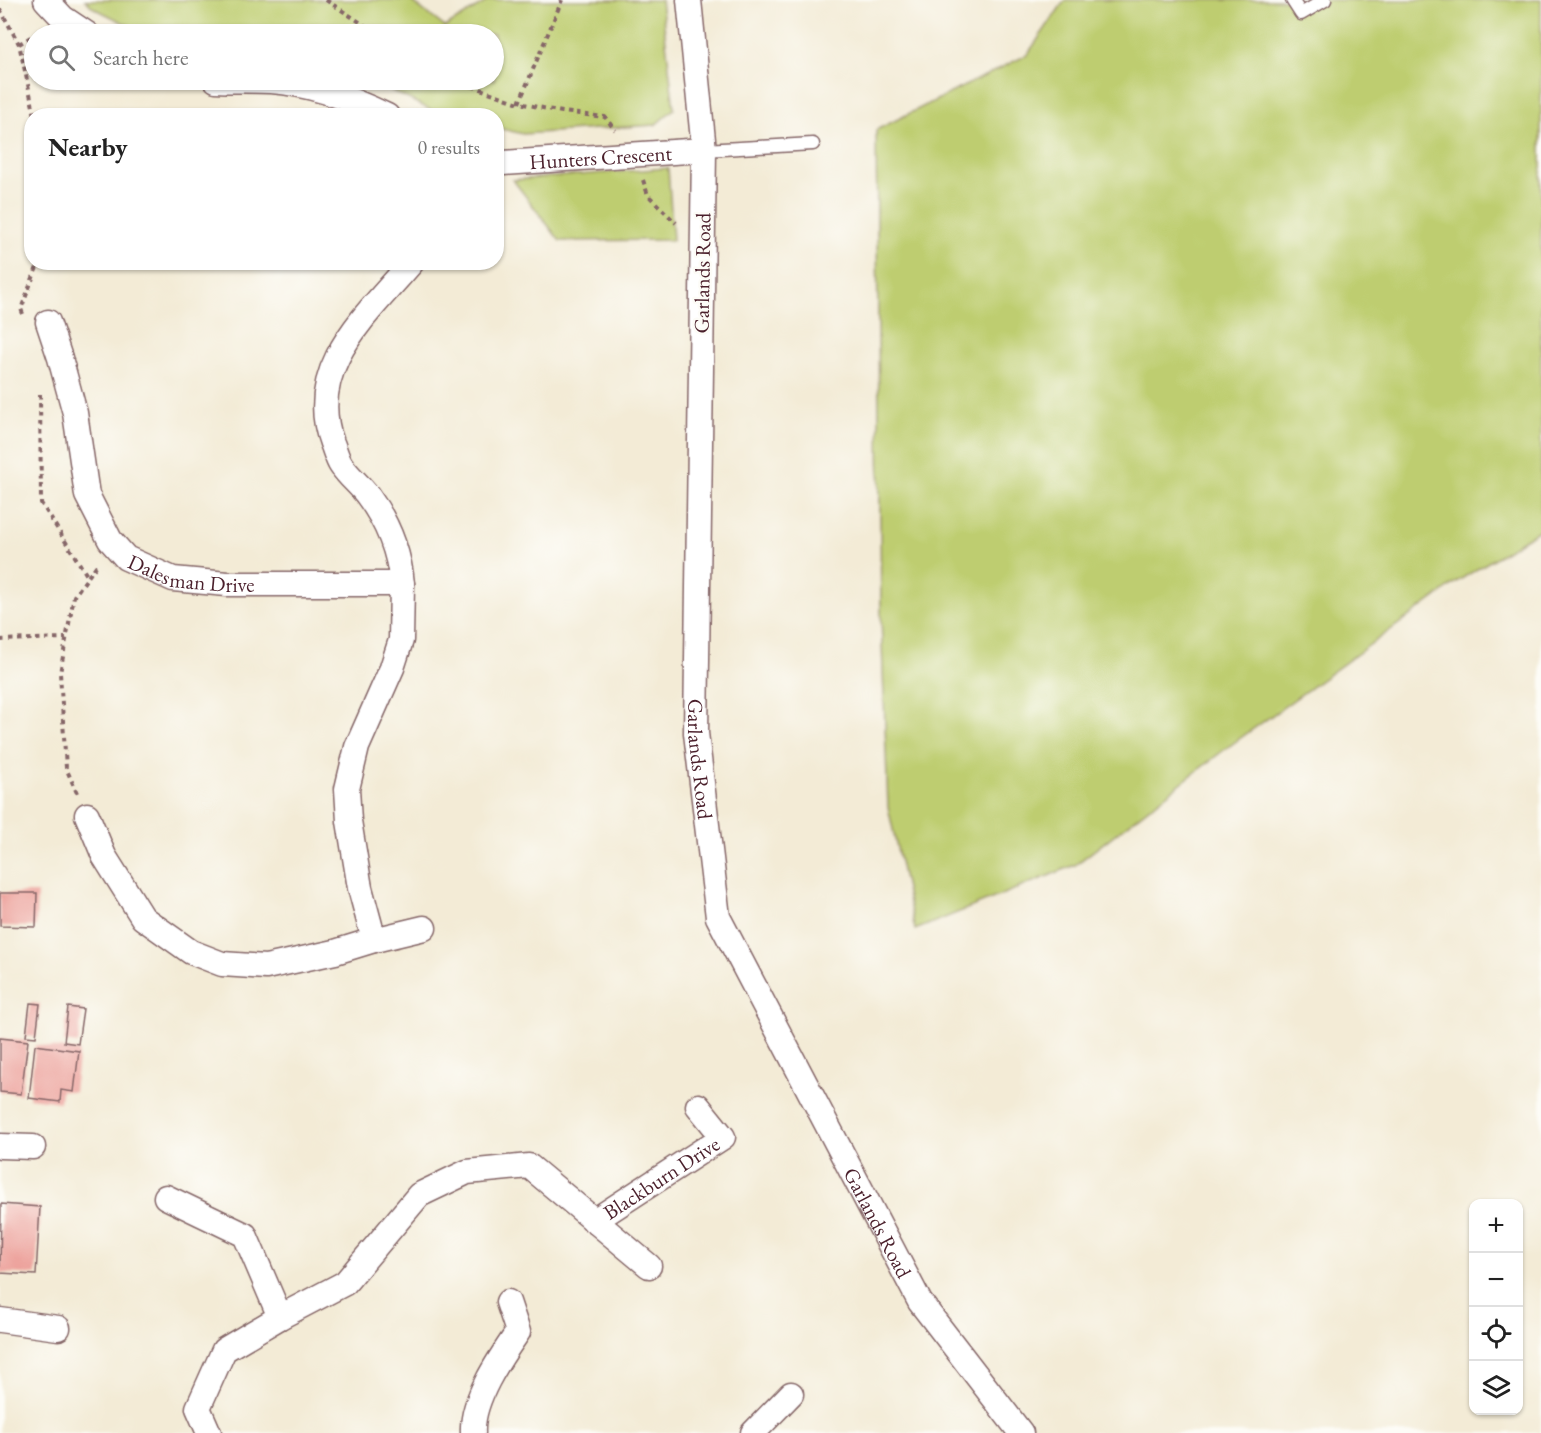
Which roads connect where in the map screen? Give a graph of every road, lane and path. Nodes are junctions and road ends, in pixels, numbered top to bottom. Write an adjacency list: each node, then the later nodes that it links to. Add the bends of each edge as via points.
1 (46, 0): 8 (street)
2 (326, 0): 9 (path)
3 (562, 0): 15 (path)
4 (689, 0): 19 (street, Garlands Road)
5 (1292, 0): 6 (lane, via 1301,14)
6 (1325, 0)
7 (0, 9): 11 (path)
8 (72, 24)
9 (363, 24)
10 (24, 41): 11 (path)
11 (19, 44): 12 (path)
12 (24, 66)
13 (29, 90): 16 (path)
14 (321, 90): 17 (street)
15 (519, 103)
16 (33, 108)
17 (371, 108)
18 (813, 144): 19 (lane)
19 (704, 150): 20 (street, Hunters Crescent); 47 (street, Garlands Road, via 696,733 718,917 920,1302)
20 (504, 163)
21 (36, 270): 23 (path, via 21,309)
22 (405, 270): 27 (street, via 354,331 334,362 325,394 325,424 340,464 368,495 389,530)
23 (36, 320): 25 (street, Dalesman Drive, via 60,358 75,412 87,495 110,540)
24 (40, 385): 26 (path, via 41,503)
25 (126, 558): 26 (path, via 96,566); 27 (street, Dalesman Drive, via 172,579 227,584)
26 (88, 577): 28 (path, via 74,596)
27 (402, 584): 32 (street, via 401,640 357,747 347,789 360,888)
28 (66, 638): 29 (path); 30 (path, via 60,673 66,768)
29 (0, 640)
30 (87, 815): 32 (street, via 104,856 143,918 191,951 222,964 266,967)
31 (424, 928): 32 (street)
32 (374, 940)
33 (698, 1106): 37 (street, Blackburn Drive, via 723,1137)
34 (0, 1146): 35 (street)
35 (33, 1147)
36 (166, 1197): 40 (street, via 245,1235)
37 (594, 1221): 38 (street, Blackburn Drive); 40 (street, Blackburn Drive, via 529,1166 467,1172 419,1195 345,1283)
38 (649, 1266)
39 (508, 1302): 45 (street, via 518,1332 496,1363 481,1395)
40 (280, 1317): 44 (street, Blackburn Drive, via 224,1350 198,1408)
41 (0, 1320): 42 (street)
42 (58, 1328)
43 (791, 1394): 46 (street)
44 (209, 1433)
45 (473, 1433)
46 (753, 1433)
47 (1021, 1433)

